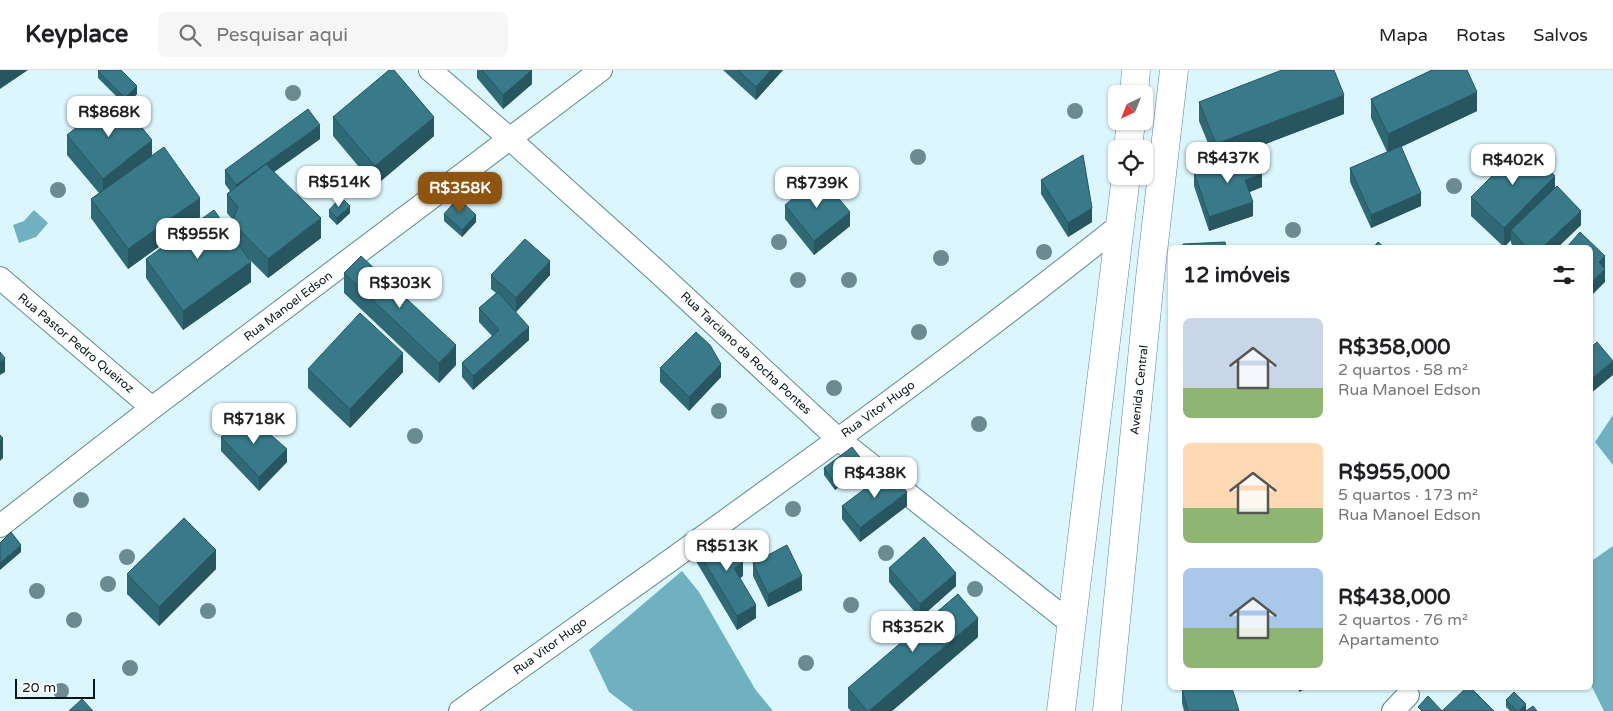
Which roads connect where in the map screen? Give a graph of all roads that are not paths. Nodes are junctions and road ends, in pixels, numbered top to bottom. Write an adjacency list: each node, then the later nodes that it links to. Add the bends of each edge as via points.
1 (430, 70): 6 (street, Rua Tarciano da Rocha Pontes)
2 (601, 70): 6 (street, Rua Manoel Edson)
3 (1136, 70): 5 (main road)
4 (1174, 70): 16 (main road, Avenida Central)
5 (1135, 85)
6 (510, 139): 10 (street, Rua Manoel Edson); 11 (street, Rua Tarciano da Rocha Pontes)
7 (1125, 185): 8 (main road)
8 (1121, 224): 11 (street, Rua Vitor Hugo, via 1032,295); 13 (main road)
9 (0, 278): 10 (street, Rua Pastor Pedro Queiroz)
10 (152, 408): 12 (street, Rua Manoel Edson)
11 (837, 438): 13 (street, Rua Tarciano da Rocha Pontes); 14 (street, Rua Vitor Hugo)
12 (0, 526)
13 (1072, 624): 15 (main road)
14 (460, 711)
15 (1061, 711)
16 (1106, 711)

